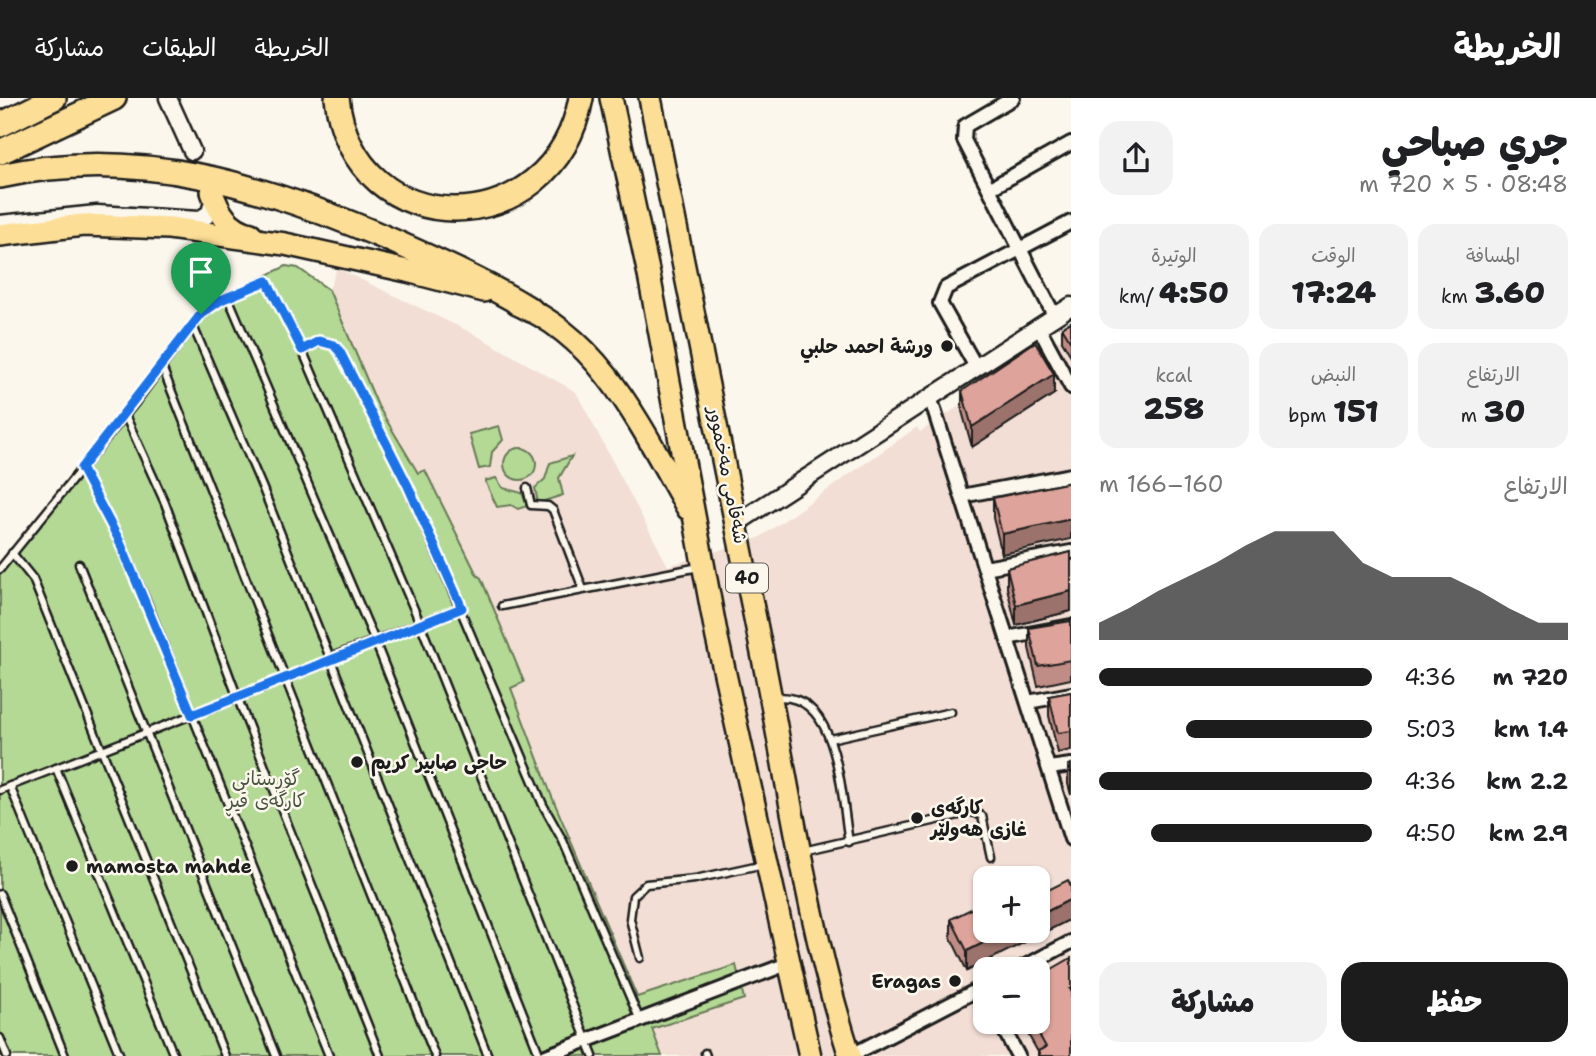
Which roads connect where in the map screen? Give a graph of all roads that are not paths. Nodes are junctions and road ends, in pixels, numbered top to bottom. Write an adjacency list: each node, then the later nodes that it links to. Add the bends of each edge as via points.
1 (54, 98): 9 (highway)
2 (114, 98): 12 (highway)
3 (168, 98): 11 (street)
4 (337, 98): 5 (highway, via 347,138 373,176 411,201 451,209 495,204 531,185 560,153)
5 (581, 98)
6 (611, 98): 38 (highway, شەقامی مەخموور / 40)
7 (650, 98): 37 (highway, شەقامی مەخموور / 40)
8 (1013, 98): 14 (street, via 965,127 964,140)
9 (0, 125)
10 (1071, 143): 14 (street)
11 (192, 151)
12 (0, 152)
13 (0, 176): 23 (highway, via 69,165 135,166 231,182 334,216 487,284)
14 (991, 188): 20 (street)
15 (213, 194): 17 (street, via 210,214 199,220 97,214); 19 (highway, via 233,227)
16 (1071, 222): 20 (street)
17 (0, 224)
18 (0, 235): 19 (highway, via 117,224)
19 (285, 244): 23 (highway, via 451,281)
20 (1023, 249): 24 (street); 29 (street, via 946,288 940,303)
21 (228, 297): 25 (lane, via 207,308); 27 (lane, via 267,281); 51 (lane)
22 (1071, 306): 24 (street)
23 (531, 310): 38 (highway, via 570,337 611,382)
24 (1054, 316): 26 (street)
25 (193, 326): 28 (lane); 52 (lane)
26 (1038, 326): 29 (street); 30 (street)
27 (302, 350): 47 (lane, via 319,341 340,352 408,486); 48 (lane)
28 (162, 367): 32 (lane); 53 (lane)
29 (976, 367): 31 (street)
30 (1071, 387)
31 (930, 397): 36 (street); 37 (street)
32 (125, 415): 33 (lane); 55 (lane, via 147,459)
33 (81, 468): 40 (lane); 59 (lane, via 119,540)
34 (1071, 475): 36 (street)
35 (527, 488): 45 (lane, via 531,505 553,510)
36 (962, 496): 43 (street)
37 (737, 523): 56 (highway, شەقامی مەخموور / 40)
38 (697, 526): 42 (highway, شەقامی مەخموور / 40)
39 (1071, 552): 43 (street)
40 (12, 553): 44 (lane); 62 (lane, via 33,579)
41 (79, 564): 60 (lane)
42 (704, 566): 45 (lane); 72 (highway, شەقامی مەخموور / 40)
43 (985, 568): 50 (street)
44 (0, 569)
45 (583, 589): 46 (lane)
46 (502, 606)
47 (462, 608): 48 (lane); 79 (lane, via 543,805)
48 (420, 623): 51 (lane); 82 (lane)
49 (1071, 626): 50 (street)
50 (1007, 638): 57 (street)
51 (375, 641): 52 (lane); 93 (lane)
52 (330, 659): 53 (lane); 92 (lane)
53 (284, 679): 55 (lane); 91 (lane)
54 (1071, 694): 57 (street)
55 (239, 696): 59 (lane); 90 (lane)
56 (771, 698): 61 (lane, via 786,695 807,702 825,724); 70 (highway, شەقامی مەخموور / 40)
57 (1028, 702): 65 (street)
58 (951, 712): 61 (lane)
59 (192, 715): 60 (lane); 89 (lane)
60 (147, 732): 62 (lane); 88 (lane)
61 (830, 739): 69 (lane)
62 (102, 750): 64 (lane); 87 (lane)
63 (1071, 765): 65 (street)
64 (56, 768): 66 (lane); 86 (lane)
65 (1049, 768): 68 (street)
66 (10, 786): 67 (lane); 85 (lane)
67 (0, 790)
68 (1071, 839)
69 (849, 842): 70 (lane); 71 (lane, via 972,812 982,816)
70 (801, 851): 97 (highway, شەقامی مەخموور / 40)
71 (991, 858)
72 (766, 864): 76 (lane, via 646,884 633,896 630,919); 77 (highway, شەقامی مەخموور / 40)
73 (0, 894): 84 (lane)
74 (1071, 942): 75 (street)
75 (1043, 957)
76 (640, 958)
77 (788, 964): 79 (street); 96 (highway, شەقامی مەخموور / 40)
78 (973, 995): 97 (street)
79 (639, 1018): 82 (street)
80 (1006, 1034): 98 (street)
81 (0, 1038): 83 (lane)
82 (586, 1040): 94 (street); 95 (lane)
83 (7, 1056)
84 (65, 1056)
85 (120, 1056)
86 (174, 1056)
87 (225, 1056)
88 (276, 1056)
89 (329, 1056)
90 (380, 1056)
91 (435, 1056)
92 (488, 1056)
93 (540, 1056)
94 (546, 1056)
95 (593, 1056)
96 (810, 1056)
97 (850, 1056)
98 (1018, 1056)

